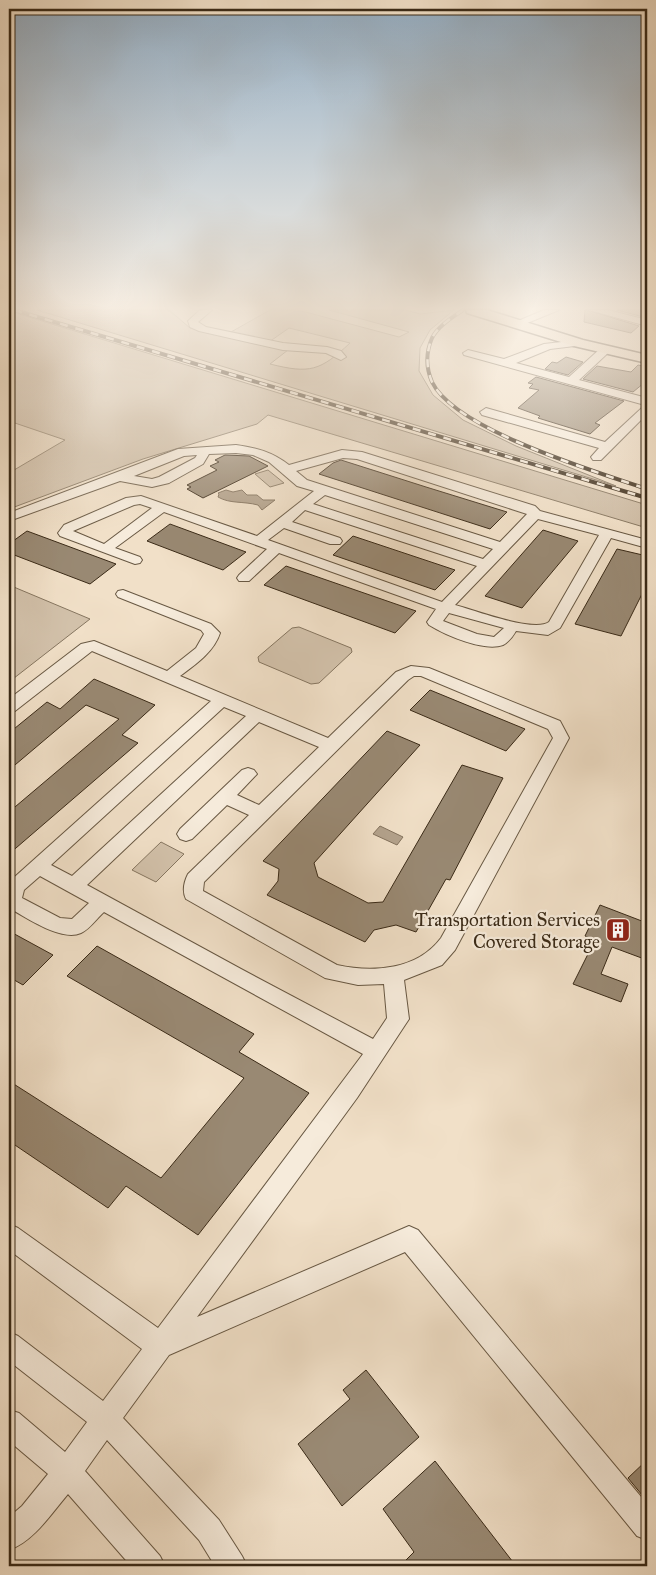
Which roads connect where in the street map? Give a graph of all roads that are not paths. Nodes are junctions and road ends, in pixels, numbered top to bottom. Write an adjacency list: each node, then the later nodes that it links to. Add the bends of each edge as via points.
1 (580, 384): 2 (street)
2 (647, 402)
3 (647, 408): 5 (street)
4 (486, 412): 5 (street)
5 (608, 447): 7 (street)
6 (202, 450): 8 (street, via 256,452); 9 (street, via 182,452); 9 (street, via 203,456 199,461 164,480 152,482)
7 (598, 458)
8 (287, 470): 10 (street, via 302,483); 13 (street, via 342,454 358,455 530,509)
9 (119, 477): 14 (street)
10 (323, 490): 11 (street); 21 (street)
11 (305, 506): 15 (street); 24 (street)
12 (162, 507): 17 (street); 22 (street); 22 (street, via 141,500 131,501 68,528 66,533)
13 (535, 514): 16 (street); 21 (street)
14 (9, 517)
15 (283, 523): 17 (street); 18 (street)
16 (607, 533): 19 (street); 28 (street, via 555,625 548,630)
17 (259, 541): 20 (street)
18 (335, 541)
19 (647, 544)
20 (277, 548): 25 (street); 27 (street)
21 (503, 548): 24 (street)
22 (105, 549): 23 (street)
23 (135, 560)
24 (487, 565): 27 (street)
25 (244, 578)
26 (123, 594): 29 (street, via 206,627 212,633 207,646)
27 (446, 606): 28 (street); 28 (street, via 434,622 441,628 493,642 504,638)
28 (513, 625)
29 (169, 677): 30 (street); 31 (street, via 94,646 86,647)
30 (222, 700): 32 (street); 38 (street)
31 (9, 707)
32 (257, 716): 33 (street); 39 (street)
33 (331, 746): 36 (street); 41 (street, via 402,676 423,670 554,725 562,738 448,944 437,958)
34 (248, 774): 35 (street)
35 (224, 796): 36 (street); 37 (street)
36 (262, 814): 41 (street, via 195,879 193,894 332,972 348,977)
37 (186, 834)
38 (38, 866): 39 (street); 40 (street, via 15,887 12,901 41,918 57,926 76,927)
39 (74, 886): 40 (street)
40 (102, 902): 42 (street)
41 (393, 974): 42 (street, via 398,1019)
42 (377, 1052): 45 (street)
43 (9, 1236): 45 (street)
44 (9, 1345): 46 (street)
45 (160, 1346): 46 (street); 49 (street, via 409,1238)
46 (106, 1420): 48 (street); 52 (street, via 208,1530)
47 (9, 1423): 48 (street)
48 (67, 1472): 50 (street, via 32,1516); 51 (street)
49 (647, 1526)
50 (9, 1536)
51 (150, 1566)
52 (232, 1566)

